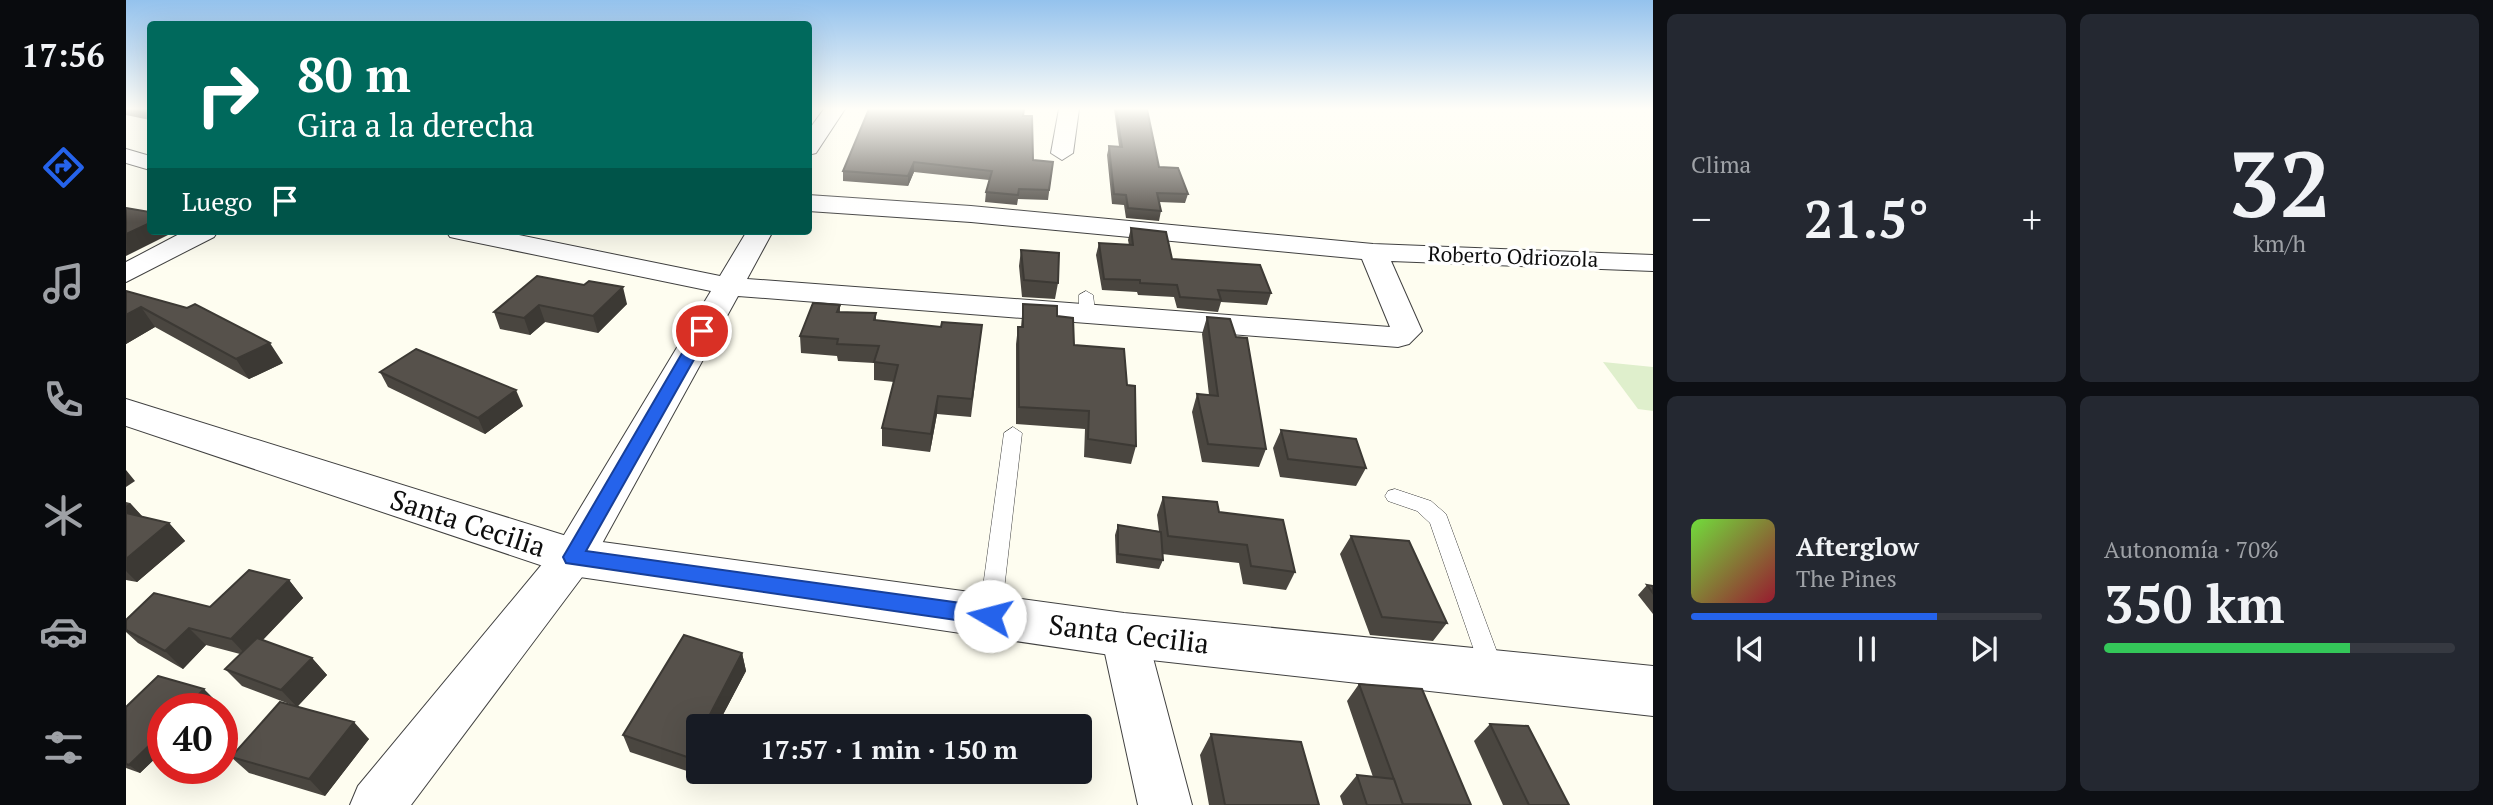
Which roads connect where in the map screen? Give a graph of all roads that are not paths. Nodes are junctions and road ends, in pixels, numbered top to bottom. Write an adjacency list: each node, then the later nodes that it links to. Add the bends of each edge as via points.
1 (1063, 147): 2 (street)
2 (1062, 153)
3 (126, 156): 4 (street)
4 (147, 162)
5 (812, 203): 9 (street, Roberto Odriozola)
6 (197, 235): 11 (street)
7 (479, 235): 12 (street)
8 (758, 235): 12 (street)
9 (1373, 252): 10 (street, Roberto Odriozola); 12 (street, via 1405,325 1406,331 1398,337 1086,303)
10 (1653, 263)
11 (126, 273)
12 (728, 286): 16 (street)
13 (126, 412): 16 (street, Santa Cecilia)
14 (1013, 433): 17 (lane)
15 (1395, 496): 19 (lane, via 1424,506 1438,519)
16 (573, 557): 17 (street, Santa Cecilia); 21 (street)
17 (990, 616): 18 (street, Santa Cecilia)
18 (1124, 635): 19 (street, Santa Cecilia); 22 (street)
19 (1493, 674): 20 (street, Santa Cecilia)
20 (1653, 691)
21 (377, 805)
22 (1166, 805)

